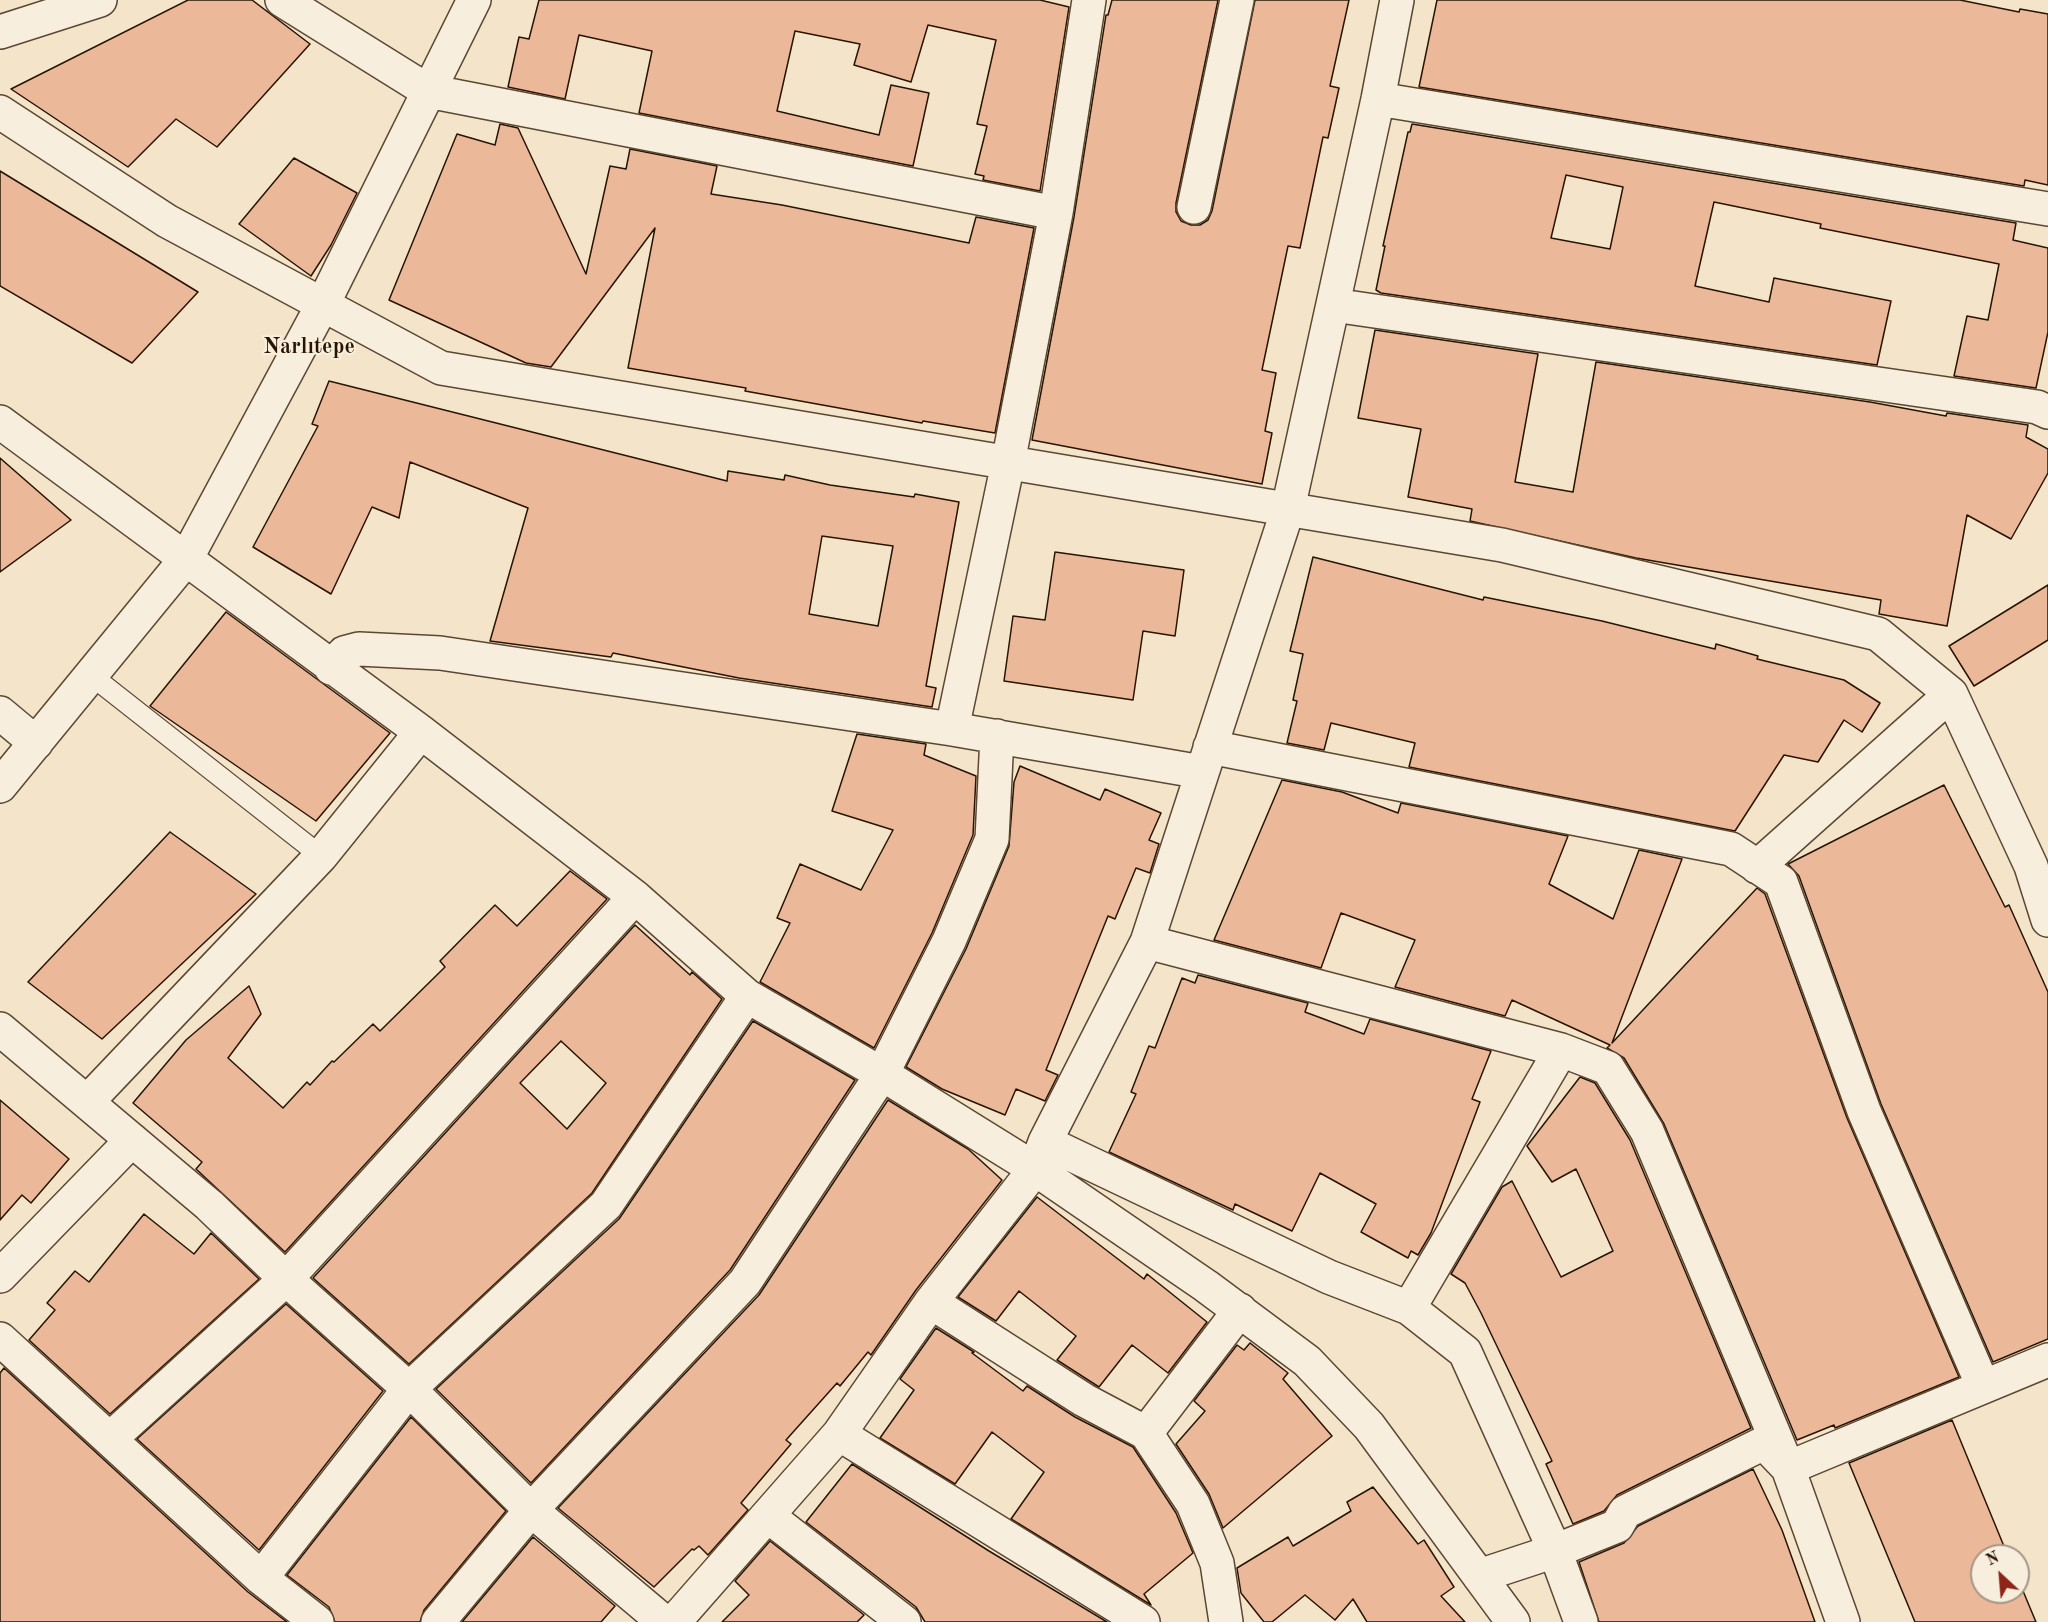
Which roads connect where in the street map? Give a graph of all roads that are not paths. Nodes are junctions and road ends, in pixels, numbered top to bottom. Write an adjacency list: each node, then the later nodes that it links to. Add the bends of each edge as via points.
1 (100, 0): 7 (street)
2 (282, 0): 8 (street)
3 (474, 0): 8 (street)
4 (1089, 0): 13 (street)
5 (1237, 0): 11 (street)
6 (1397, 0): 9 (street)
7 (0, 32)
8 (428, 91): 13 (street); 14 (street)
9 (1378, 99): 12 (street); 15 (street)
10 (0, 112): 14 (street, via 167,222)
11 (1194, 207)
12 (2048, 209)
13 (1056, 213): 18 (street)
14 (323, 304): 18 (street, via 441,368); 20 (street)
15 (1333, 305): 16 (street, via 2037,406); 19 (street)
16 (2048, 412)
17 (0, 422): 20 (street)
18 (1008, 463): 19 (street); 25 (street)
19 (1288, 509): 23 (street, via 1502,545 1878,634); 29 (street)
20 (186, 559): 21 (street); 22 (street)
21 (331, 668): 25 (street, via 344,654 358,649 440,653); 26 (street)
22 (92, 676): 28 (street); 31 (lane)
23 (1951, 694): 32 (street); 34 (street, via 2031,866)
24 (0, 713): 28 (street)
25 (952, 729): 27 (street)
26 (421, 732): 31 (street); 33 (street)
27 (997, 736): 29 (street); 39 (street, via 992,839 949,941)
28 (36, 742): 30 (street)
29 (1206, 759): 32 (street, via 1731,849); 35 (street)
30 (0, 786)
31 (321, 856): 40 (street)
32 (1757, 867): 50 (street, via 1781,882 1863,1111)
33 (635, 897): 36 (street); 44 (street)
34 (2046, 909)
35 (1147, 942): 38 (street); 42 (street)
36 (747, 996): 39 (street); 51 (street, via 606,1205)
37 (0, 1029): 40 (street)
38 (1561, 1050): 46 (street); 55 (street, via 1608,1068 1647,1131)
39 (882, 1074): 42 (street); 56 (street, via 745,1282)
40 (87, 1102): 41 (street)
41 (132, 1140): 43 (street); 44 (street, via 209,1205)
42 (1040, 1156): 45 (street); 46 (street); 47 (street)
43 (0, 1276)
44 (286, 1279): 51 (street); 54 (street)
45 (931, 1302): 52 (street, via 1084,1400); 53 (street)
46 (1410, 1308): 58 (street, via 1465,1352)
47 (1240, 1310): 52 (street); 59 (street, via 1307,1361 1369,1426)
48 (0, 1339): 54 (street)
49 (2048, 1360): 50 (street)
50 (1983, 1386): 55 (street)
51 (410, 1389): 56 (street); 60 (street)
52 (1146, 1433): 67 (street, via 1193,1504 1217,1563)
53 (839, 1434): 57 (street); 66 (street)
54 (110, 1439): 60 (street)
55 (1788, 1468): 58 (street, via 1764,1443 1625,1512 1617,1526); 70 (street)
56 (531, 1510): 62 (street); 63 (street)
57 (768, 1516): 64 (street); 65 (street)
58 (1555, 1551): 59 (street); 69 (street)
59 (1479, 1576): 68 (street)
60 (261, 1578): 61 (street)
61 (316, 1622)
62 (438, 1622)
63 (664, 1622)
64 (674, 1622)
65 (904, 1622)
66 (1143, 1622)
67 (1226, 1622)
68 (1513, 1622)
69 (1581, 1622)
70 (1843, 1622)

